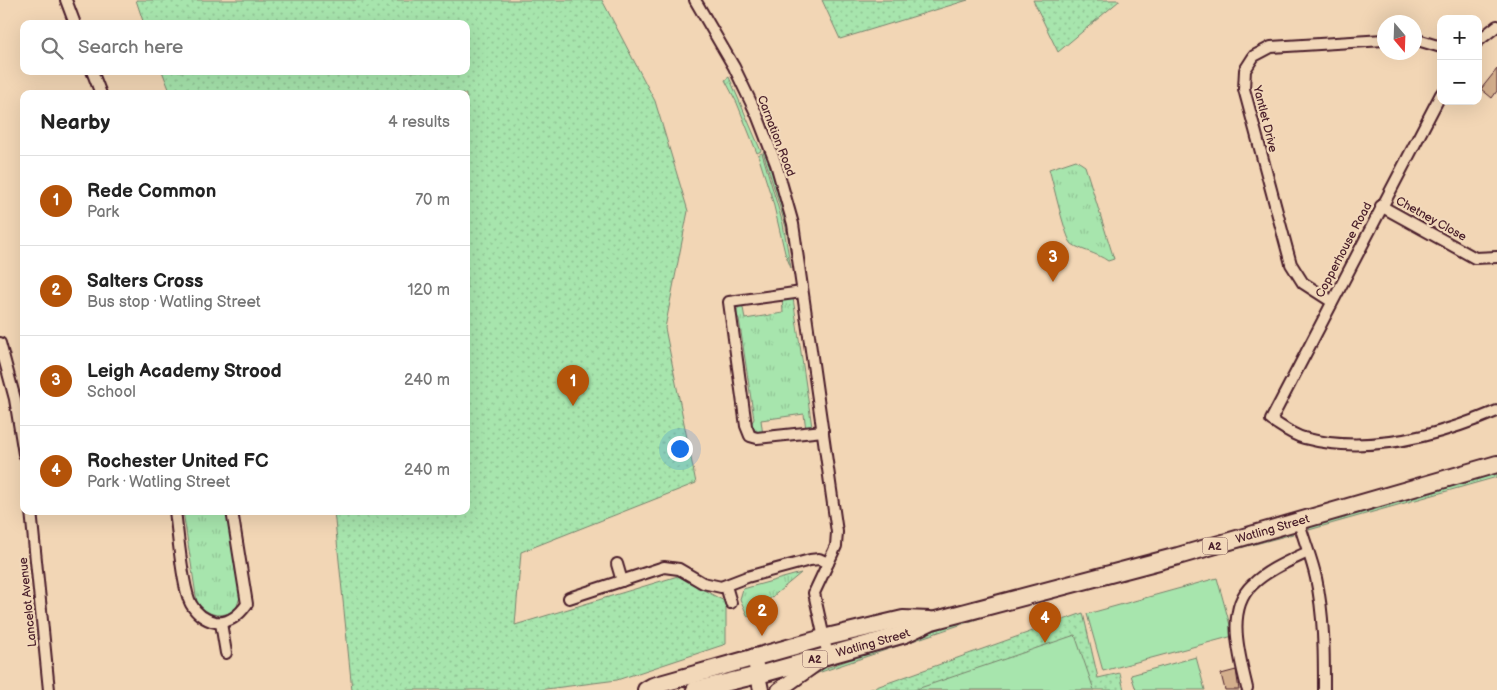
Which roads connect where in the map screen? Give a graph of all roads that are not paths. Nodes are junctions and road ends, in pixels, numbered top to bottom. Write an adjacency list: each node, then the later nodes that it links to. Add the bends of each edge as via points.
1 (66, 0): 3 (street)
2 (695, 0): 14 (street, Carnation Road, via 734,67 776,164 793,224)
3 (74, 20)
4 (1497, 26): 5 (street)
5 (1482, 38)
6 (1377, 40): 15 (street, Yantlet Drive, via 1271,47 1254,56 1244,74 1244,87 1291,264 1303,283)
7 (1422, 41): 8 (street)
8 (1437, 46)
9 (94, 75): 10 (street)
10 (99, 90)
11 (1437, 101): 12 (street, Copperhouse Road)
12 (1381, 206): 13 (street, Chetney Close, via 1475,258); 15 (street, Copperhouse Road)
13 (1497, 257)
14 (802, 292): 19 (street, Carnation Road); 19 (street, via 726,301 748,434 757,438)
15 (1331, 301): 17 (street, Copperhouse Road, via 1271,420 1304,438 1340,445 1375,444 1420,436)
16 (0, 343): 18 (street)
17 (1497, 411)
18 (20, 430)
19 (823, 431): 26 (street, Carnation Road, via 837,536 837,544)
20 (1497, 464): 24 (main road, Watling Street / A2)
21 (32, 515): 41 (street, Lancelot Avenue)
22 (176, 515): 33 (street, via 190,603 204,618)
23 (233, 515): 33 (street, via 247,604 233,619)
24 (1299, 522): 25 (street); 32 (main road, Watling Street / A2)
25 (1308, 552): 40 (street, via 1268,572 1250,586 1241,604 1235,637); 45 (street, via 1322,619)
26 (828, 563): 29 (street, via 810,560); 34 (street, Carnation Road, via 814,593)
27 (617, 564): 28 (street)
28 (622, 581): 29 (street, via 669,567 709,585); 30 (street)
29 (726, 586): 31 (street)
30 (569, 598)
31 (731, 602)
32 (932, 620): 34 (main road, Watling Street / A2, via 903,619); 36 (main road, Watling Street / A2, via 905,634)
33 (221, 623): 35 (street)
34 (823, 638): 36 (street, Carnation Road); 37 (main road, Watling Street / A2)
35 (226, 653)
36 (828, 656): 38 (main road, Watling Street / A2); 44 (main road)
37 (748, 658): 38 (main road); 42 (main road, Watling Street / A2)
38 (753, 683): 39 (main road, Watling Street / A2)
39 (729, 686): 43 (main road, Watling Street / A2)
40 (1247, 688)
41 (49, 690)
42 (646, 690)
43 (695, 690)
44 (779, 690)
45 (1324, 690)

